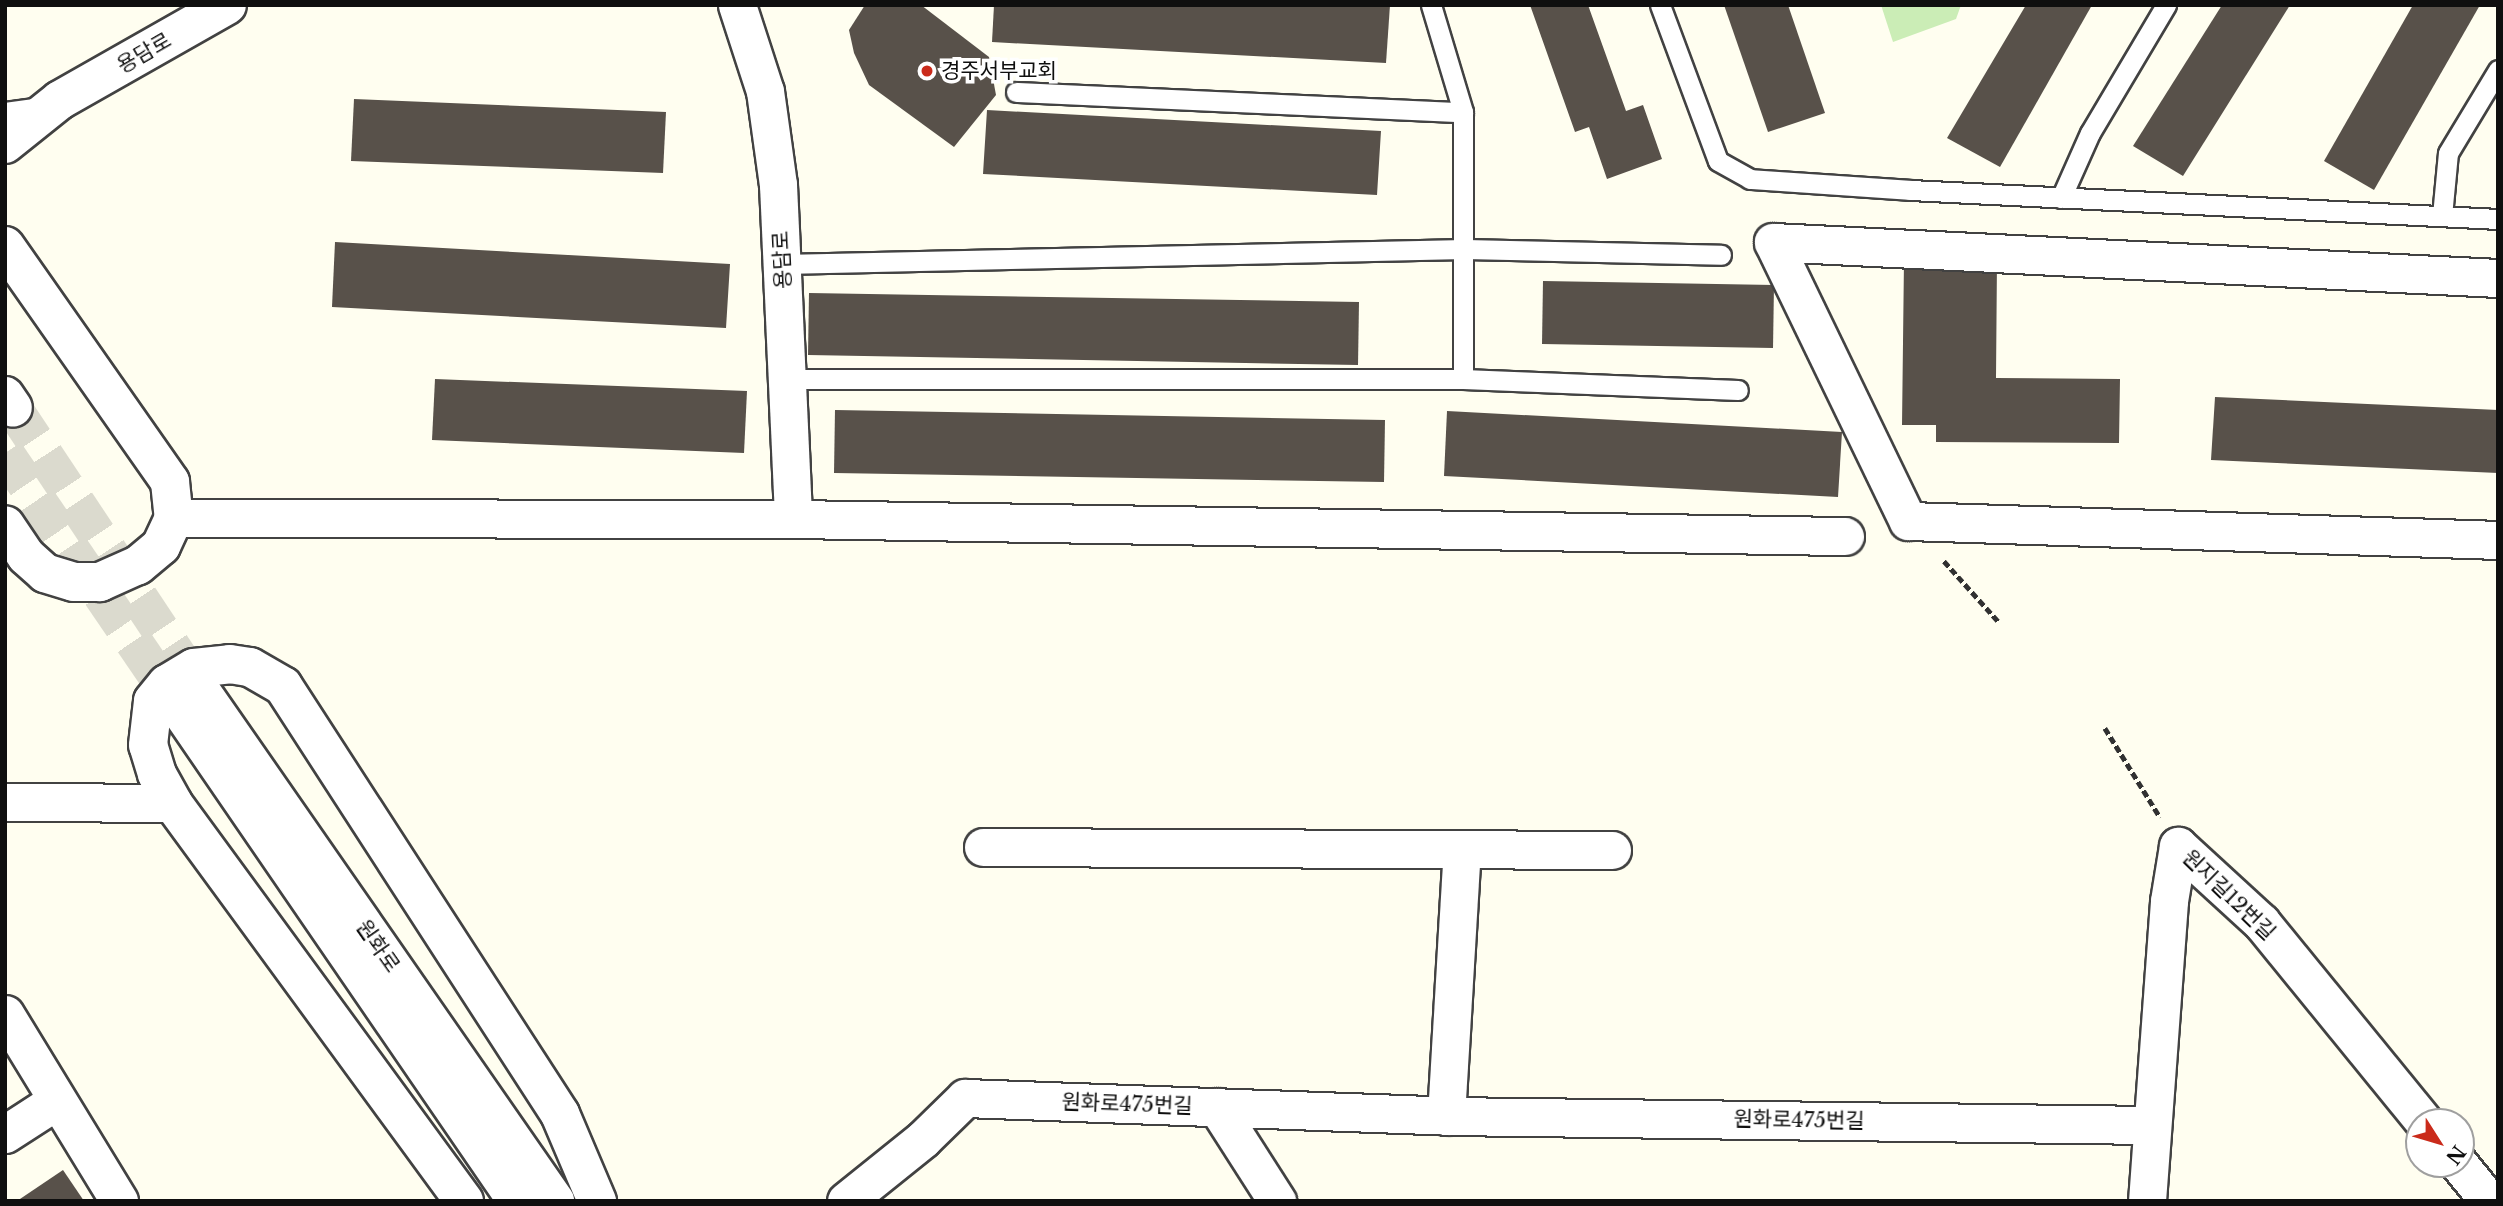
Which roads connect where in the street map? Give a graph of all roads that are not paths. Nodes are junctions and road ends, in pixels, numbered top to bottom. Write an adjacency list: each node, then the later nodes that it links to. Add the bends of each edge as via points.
1 (227, 5): 8 (street, 용담로)
2 (737, 5): 18 (street, 용담로, via 765,91 778,185)
3 (1431, 5): 10 (lane)
4 (1660, 5): 12 (lane, via 1718,161 1750,179)
5 (2166, 5): 12 (lane, via 2090,133)
6 (2498, 70): 13 (lane, via 2448,153)
7 (1016, 92): 10 (lane)
8 (61, 100): 9 (lane); 11 (street, 용담로)
9 (5, 112)
10 (1463, 112): 16 (lane)
11 (5, 144)
12 (2061, 198): 13 (lane)
13 (2442, 216): 14 (lane)
14 (2498, 219)
15 (5, 246): 23 (street, via 170,482)
16 (1465, 249): 17 (lane); 18 (lane); 21 (lane)
17 (1721, 255)
18 (782, 264): 20 (street, 용담로)
19 (2498, 278): 27 (street, via 1773,242 1908,521)
20 (787, 379): 21 (lane); 24 (street, 용담로)
21 (1463, 379): 22 (lane)
22 (1738, 390)
23 (174, 518): 24 (street); 25 (street, via 161,545 138,565 100,582 74,582 45,573 26,556)
24 (793, 519): 26 (street)
25 (5, 525)
26 (1845, 536)
27 (2498, 540)
28 (5, 802): 29 (street)
29 (173, 803): 42 (street); 45 (street, via 148,745 153,701 167,684 194,668 230,664 250,667 283,686 560,1114)
30 (983, 847): 31 (street)
31 (1462, 849): 32 (street); 37 (street)
32 (1612, 850)
33 (5, 1014): 34 (street)
34 (56, 1101): 39 (street); 41 (street)
35 (1217, 1107): 37 (street, 원화로475번길); 46 (street, 원화로475번길, via 965,1098 923,1139); 47 (street)
36 (2413, 1108): 38 (street, 원지길12번길, via 2261,922 2178,846 2169,901)
37 (1446, 1116): 38 (street, 원화로475번길)
38 (2152, 1125): 48 (street, 원지길12번길)
39 (5, 1134)
40 (2470, 1178): 49 (street)
41 (119, 1201)
42 (464, 1201)
43 (517, 1201): 44 (street, 원화로, via 189,699)
44 (555, 1201)
45 (597, 1201)
46 (846, 1201)
47 (1277, 1201)
48 (2147, 1201)
49 (2489, 1201)

